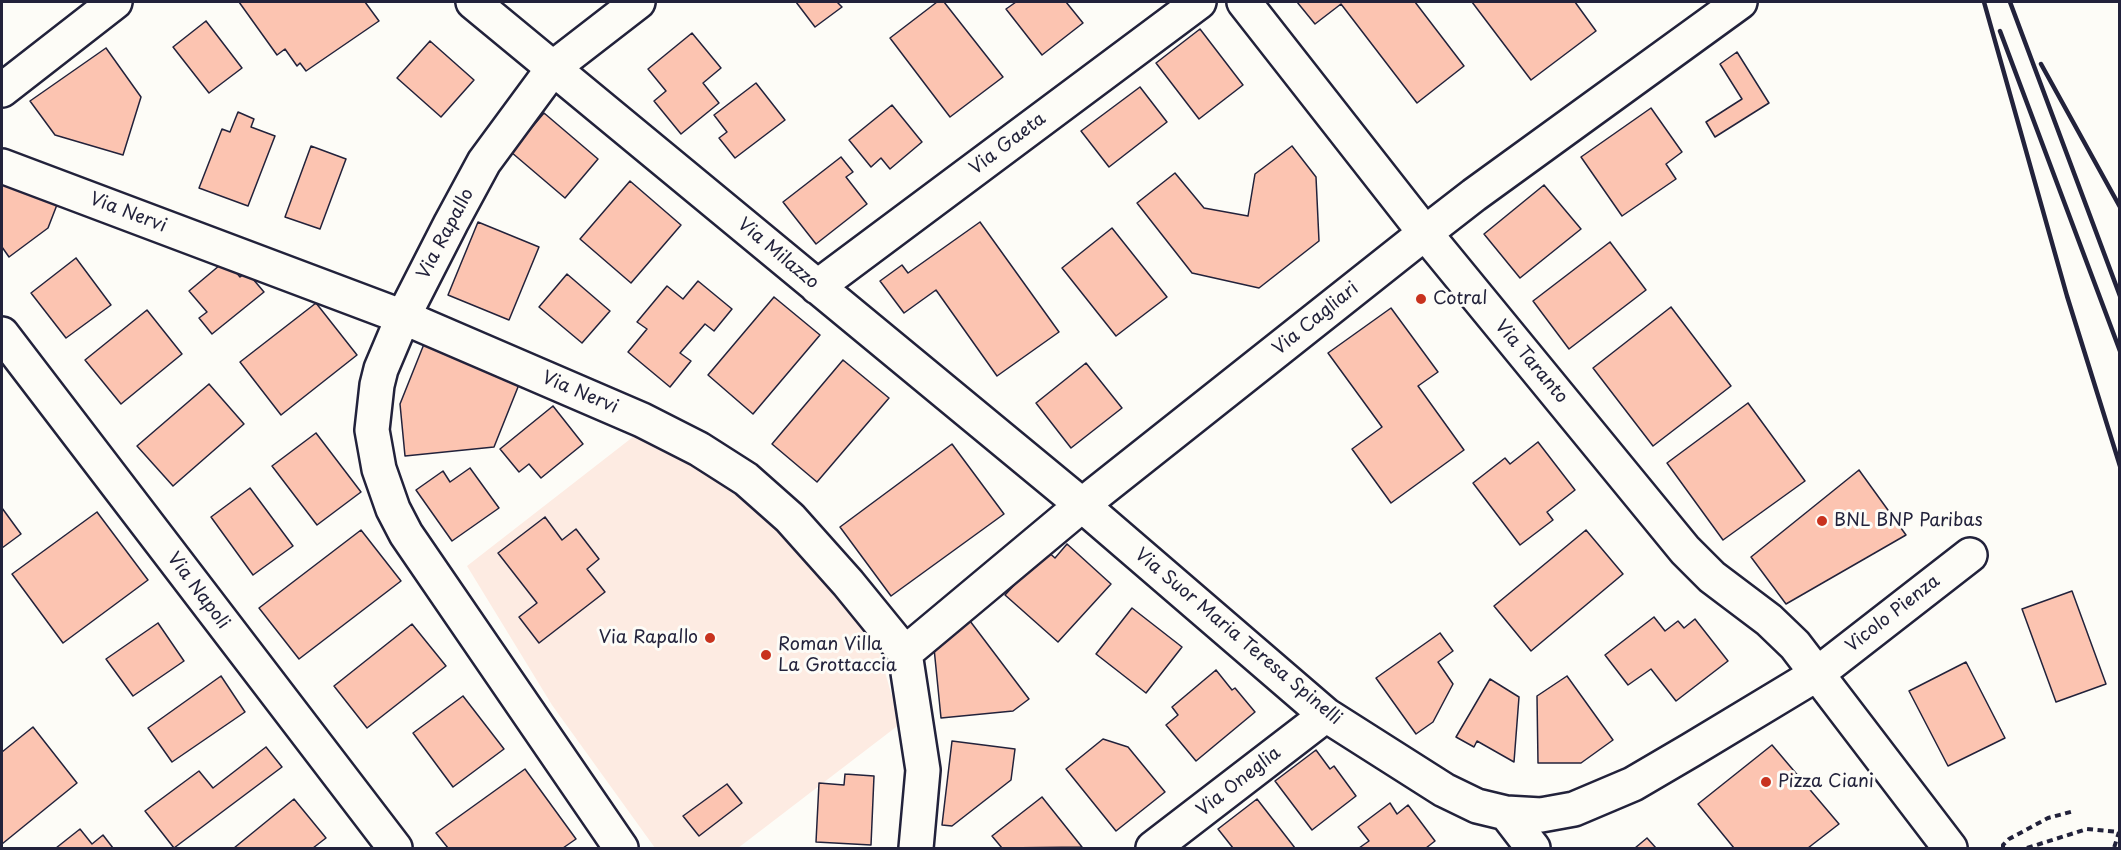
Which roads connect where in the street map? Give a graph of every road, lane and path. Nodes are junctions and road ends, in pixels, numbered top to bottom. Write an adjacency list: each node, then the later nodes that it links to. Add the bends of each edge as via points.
1 (115, 2): 8 (street)
2 (473, 2): 7 (street, Via Milazzo)
3 (638, 2): 7 (street, Via Rapallo)
4 (1199, 2): 11 (street, Via Gaeta)
5 (1244, 2): 10 (street, Via Taranto)
6 (1740, 2): 10 (street, Via Cagliari)
7 (554, 67): 11 (street, Via Milazzo); 12 (street, Via Rapallo, via 484,162)
8 (2, 90)
9 (2, 166): 12 (street, Via Nervi)
10 (1425, 233): 14 (street, Via Cagliari); 17 (street, Via Taranto, via 1685,550 1729,591 1784,633)
11 (817, 286): 14 (street, Via Milazzo)
12 (403, 317): 16 (street, Via Nervi, via 642,420 723,463 790,518); 22 (street, Via Rapallo, via 381,369 372,415 379,469 393,509 422,558)
13 (2, 334): 21 (street, Via Napoli)
14 (1082, 505): 16 (street, Via Cagliari); 18 (street, Via Suor Maria Teresa Spinelli)
15 (1970, 555): 17 (street, Vicolo Pienza)
16 (905, 653): 23 (street, via 923,770)
17 (1817, 674): 20 (street, Via Suor Maria Teresa Spinelli, via 1633,784 1574,809 1540,815); 26 (street, Via Taranto)
18 (1326, 715): 20 (street, Via Suor Maria Teresa Spinelli, via 1452,795); 24 (street, Via Oneglia)
19 (2074, 811): 27 (path, via 2048,818 2009,838)
20 (1506, 813): 25 (street)
21 (395, 849)
22 (621, 849)
23 (916, 849)
24 (1153, 849)
25 (1533, 849)
26 (1950, 849)
27 (2003, 849)
28 (2027, 849): 29 (path, via 2087,829 2119,832)
29 (2114, 849)

